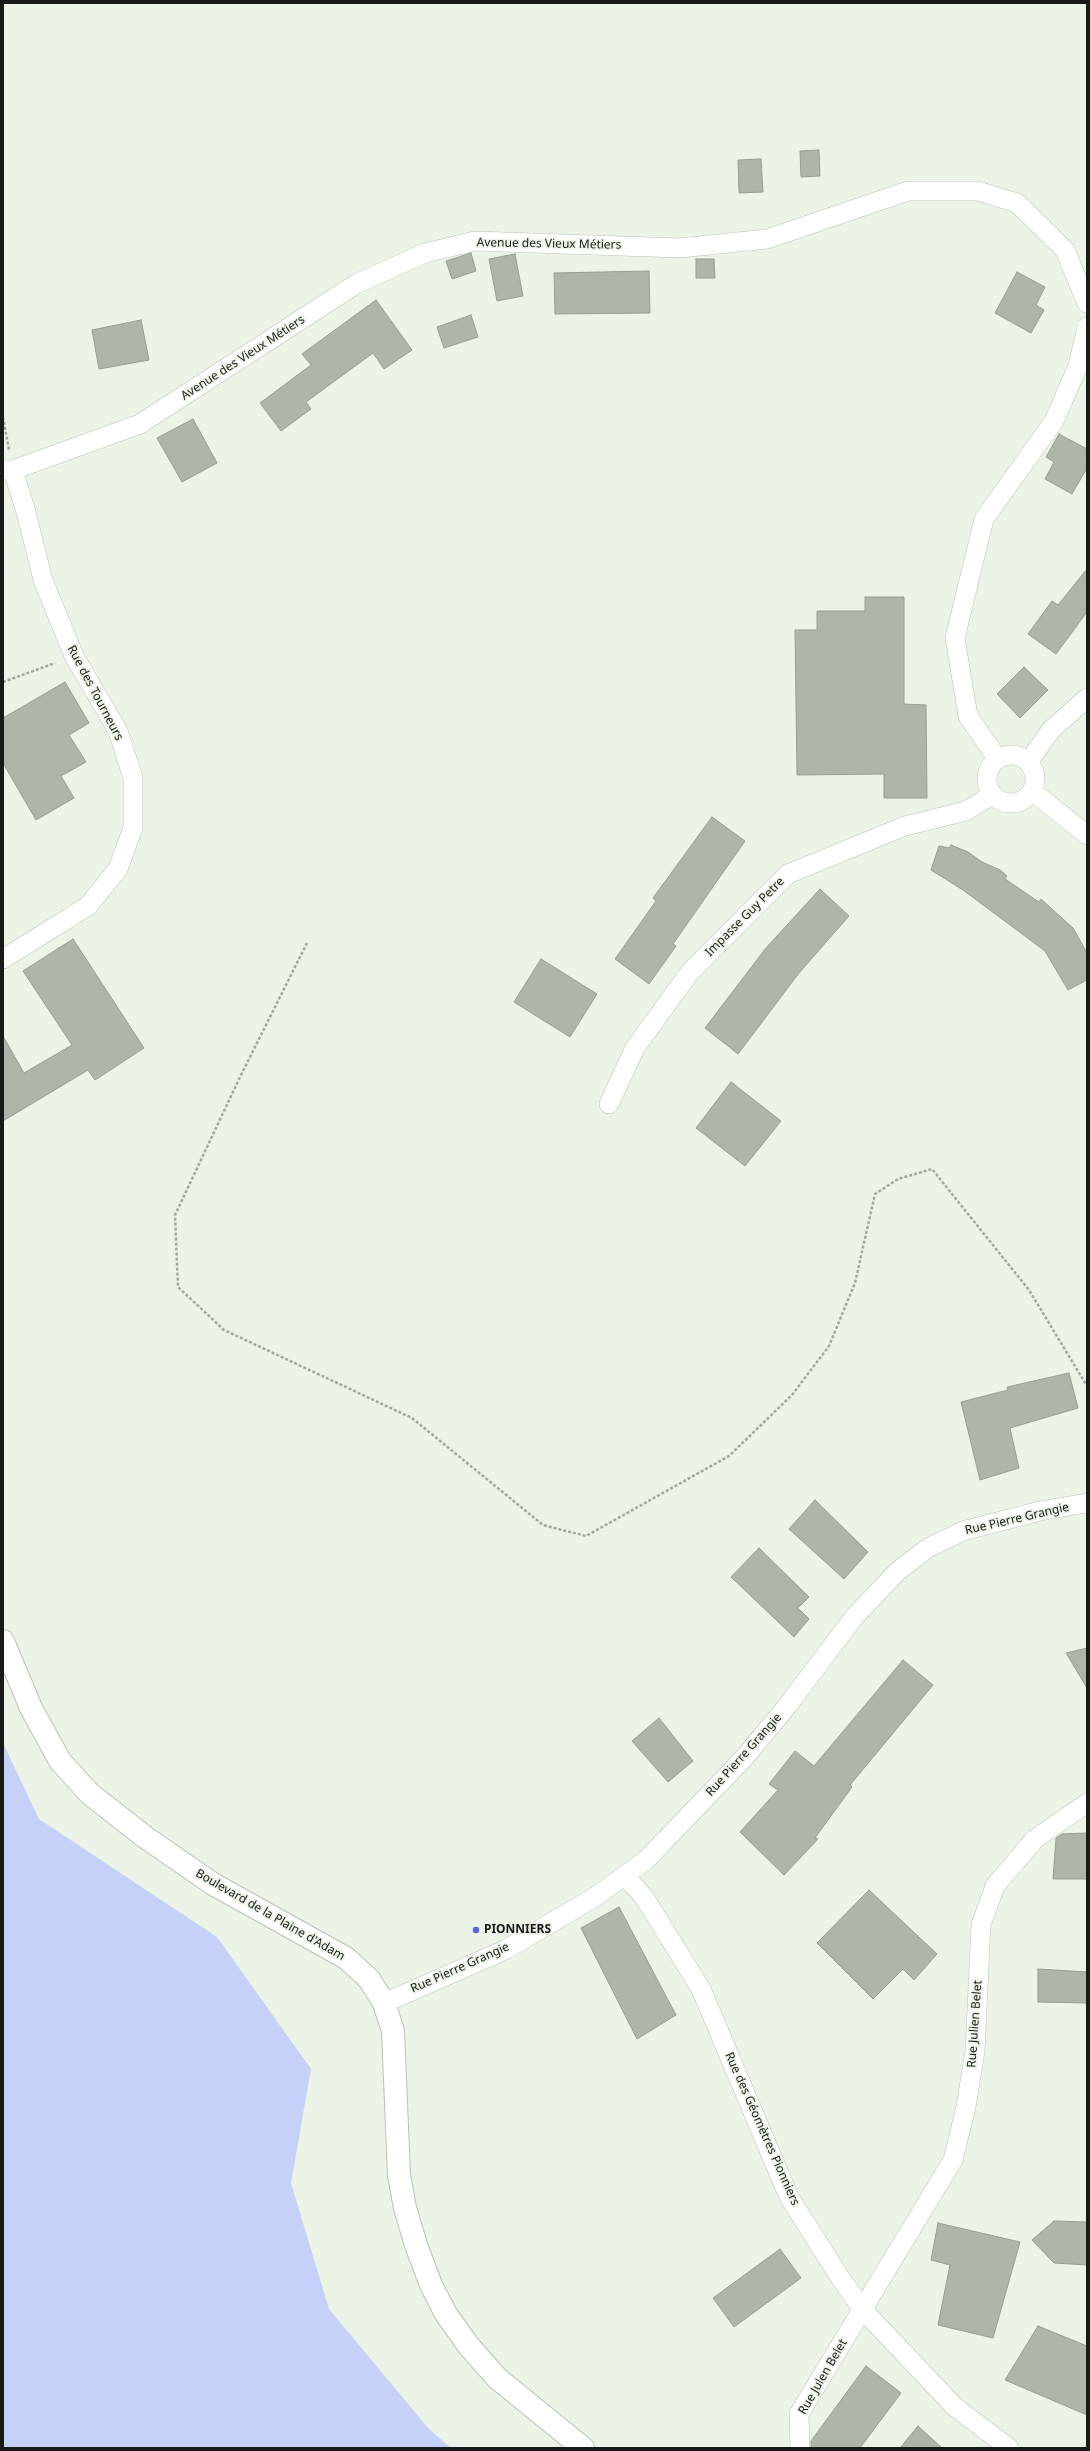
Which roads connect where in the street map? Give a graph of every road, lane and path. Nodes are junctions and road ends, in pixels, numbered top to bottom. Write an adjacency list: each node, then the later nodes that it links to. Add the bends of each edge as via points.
1 (1087, 303): 4 (street, Avenue des Vieux Métiers, via 1065,250 1017,204 978,191 908,191 767,239 680,248 475,242 425,253 356,284 140,424)
2 (1087, 327): 8 (street, via 1078,366 1054,421 984,519 954,638 968,716)
3 (3, 417): 4 (path)
4 (8, 470): 5 (street, Rue des Tourneurs, via 26,512 43,580)
5 (74, 656): 6 (path); 14 (street, Rue des Tourneurs, via 118,731 133,778 133,828 118,869 88,906)
6 (3, 682)
7 (1087, 698): 9 (street, via 1052,729)
8 (997, 758): 9 (street, via 1013,754); 11 (street, via 991,764 987,776 988,788)
9 (1028, 762): 10 (street, via 1035,776)
10 (1032, 791): 11 (street, via 1027,797 1013,803 998,800); 12 (street)
11 (992, 795): 15 (street, Impasse Guy Petre, via 966,811 905,826 788,874 690,972 635,1048)
12 (1087, 835)
13 (307, 943): 16 (path, via 175,1215 178,1287 224,1330 412,1418 543,1524 586,1536 729,1456 792,1395 829,1346 855,1283 874,1194 898,1179 932,1169 1029,1290)
14 (3, 959)
15 (609, 1104)
16 (1087, 1386)
17 (1087, 1503): 20 (street, Rue Pierre Grangie, via 1040,1511 963,1531 928,1548 904,1566 855,1616 788,1705 744,1758 646,1860)
18 (3, 1641): 21 (street, Boulevard de la Plaine d'Adam, via 31,1708 60,1761 90,1794 213,1884 346,1958 369,1978)
19 (1087, 1803): 22 (street, Rue Julien Belet, via 1035,1839 995,1886 982,1925 975,2051 966,2107 953,2160)
20 (625, 1876): 21 (street, Rue Pierre Grangie, via 595,1897 505,1950); 22 (street, Rue des Géomètres Pionniers, via 644,1897 701,1989 788,2196)
21 (384, 2003): 23 (street, Boulevard de la Plaine d'Adam, via 393,2031 399,2175 411,2230 431,2285 463,2339 497,2378)
22 (863, 2310): 24 (street, Rue Julen Belet, via 798,2414); 25 (street, Rue des Géomètres Pionniers, via 955,2407)
23 (582, 2448)
24 (800, 2448)
25 (1009, 2448)

